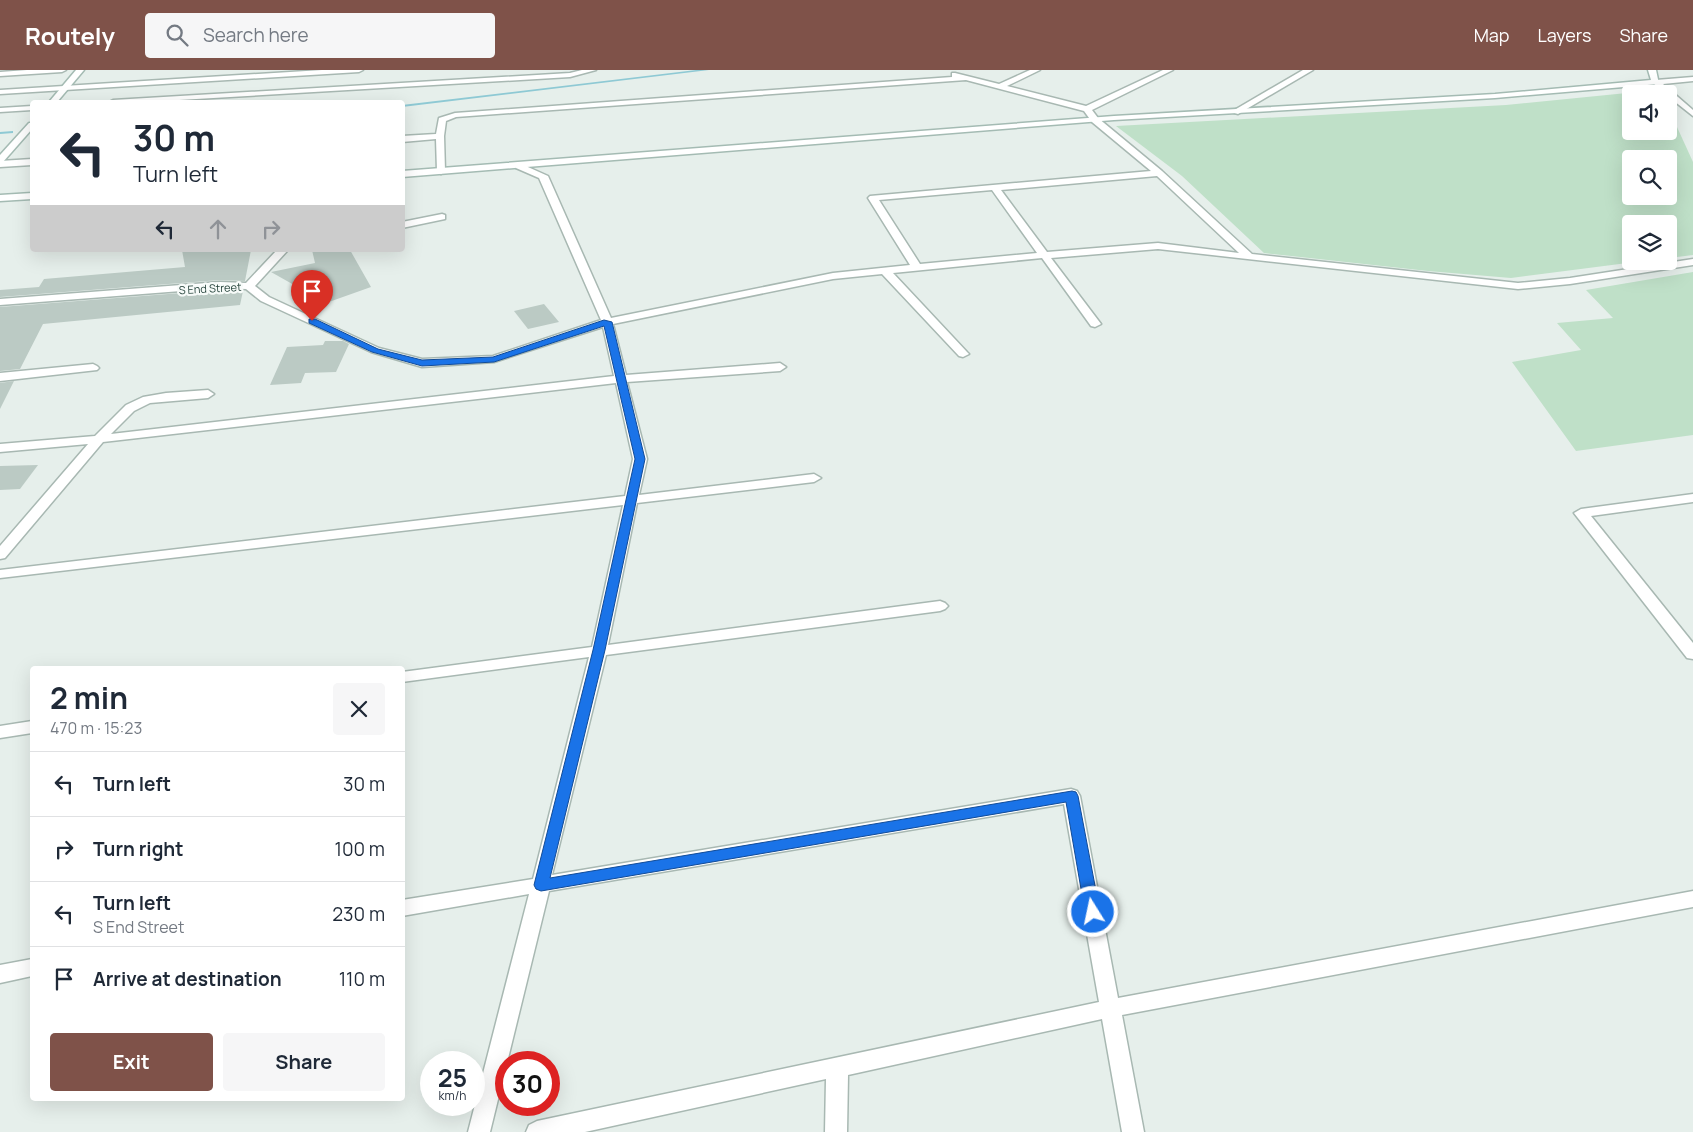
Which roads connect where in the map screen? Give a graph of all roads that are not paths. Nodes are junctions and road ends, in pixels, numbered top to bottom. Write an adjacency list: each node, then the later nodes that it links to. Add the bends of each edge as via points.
1 (62, 70): 10 (street)
2 (80, 70): 15 (street)
3 (359, 70): 15 (street)
4 (592, 70): 18 (street, via 570,75)
5 (934, 70): 11 (street)
6 (1036, 70): 14 (street)
7 (1169, 70): 20 (street)
8 (1309, 70): 22 (street)
9 (1652, 70): 13 (street)
10 (0, 74)
11 (965, 78): 14 (street); 26 (street, via 455,116 442,120)
12 (1693, 80): 13 (street)
13 (1656, 82): 22 (street, via 1495,96); 23 (street)
14 (999, 87): 20 (street)
15 (66, 88): 16 (street); 17 (street)
16 (0, 92)
17 (55, 100)
18 (147, 100)
19 (30, 108): 21 (street)
20 (1086, 109): 24 (street)
21 (0, 110)
22 (1235, 112): 24 (street)
23 (1693, 114)
24 (1095, 120): 31 (street); 33 (street)
25 (30, 126): 28 (street)
26 (440, 136): 27 (street); 32 (street)
27 (405, 139)
28 (0, 160)
29 (30, 162): 30 (street)
30 (0, 164)
31 (519, 166): 32 (street); 48 (street, via 543,176)
32 (441, 171): 34 (street)
33 (1159, 173): 35 (street); 42 (street)
34 (405, 174)
35 (995, 188): 41 (street); 44 (street, via 873,198)
36 (30, 196): 37 (street)
37 (0, 198)
38 (442, 217): 39 (street)
39 (405, 224)
40 (281, 252): 46 (street)
41 (1044, 254): 42 (street, S End Street, via 1158,246); 44 (street, S End Street); 49 (street)
42 (1249, 258): 43 (street, S End Street, via 1518,286)
43 (1693, 262)
44 (916, 267): 45 (street, S End Street)
45 (884, 270): 48 (street, S End Street, via 833,276); 50 (street)
46 (249, 286): 47 (street, S End Street, via 220,285); 48 (street, S End Street, via 264,299 375,350 422,363 494,359)
47 (0, 302)
48 (607, 322): 54 (street)
49 (1095, 324)
50 (962, 354)
51 (780, 367): 54 (street)
52 (93, 368): 53 (street)
53 (0, 377)
54 (621, 379): 56 (street); 60 (street, via 640,459)
55 (208, 394): 56 (street, via 147,400 130,408)
56 (99, 439): 57 (street); 61 (street)
57 (0, 448)
58 (814, 478): 60 (street)
59 (1693, 498): 65 (street, via 1581,514)
60 (632, 499): 62 (street); 64 (street)
61 (0, 555)
62 (0, 574)
63 (940, 606): 64 (street)
64 (599, 650): 66 (street); 69 (street)
65 (1693, 654)
66 (405, 677)
67 (30, 727): 68 (street)
68 (0, 732)
69 (541, 885): 71 (street); 74 (street, via 1072,796); 76 (street)
70 (1693, 899): 74 (street)
71 (405, 908)
72 (30, 968): 73 (street)
73 (0, 974)
74 (1110, 1008): 75 (street); 79 (street)
75 (837, 1067): 77 (street); 78 (street)
76 (479, 1132)
77 (537, 1132)
78 (836, 1132)
79 (1133, 1132)

